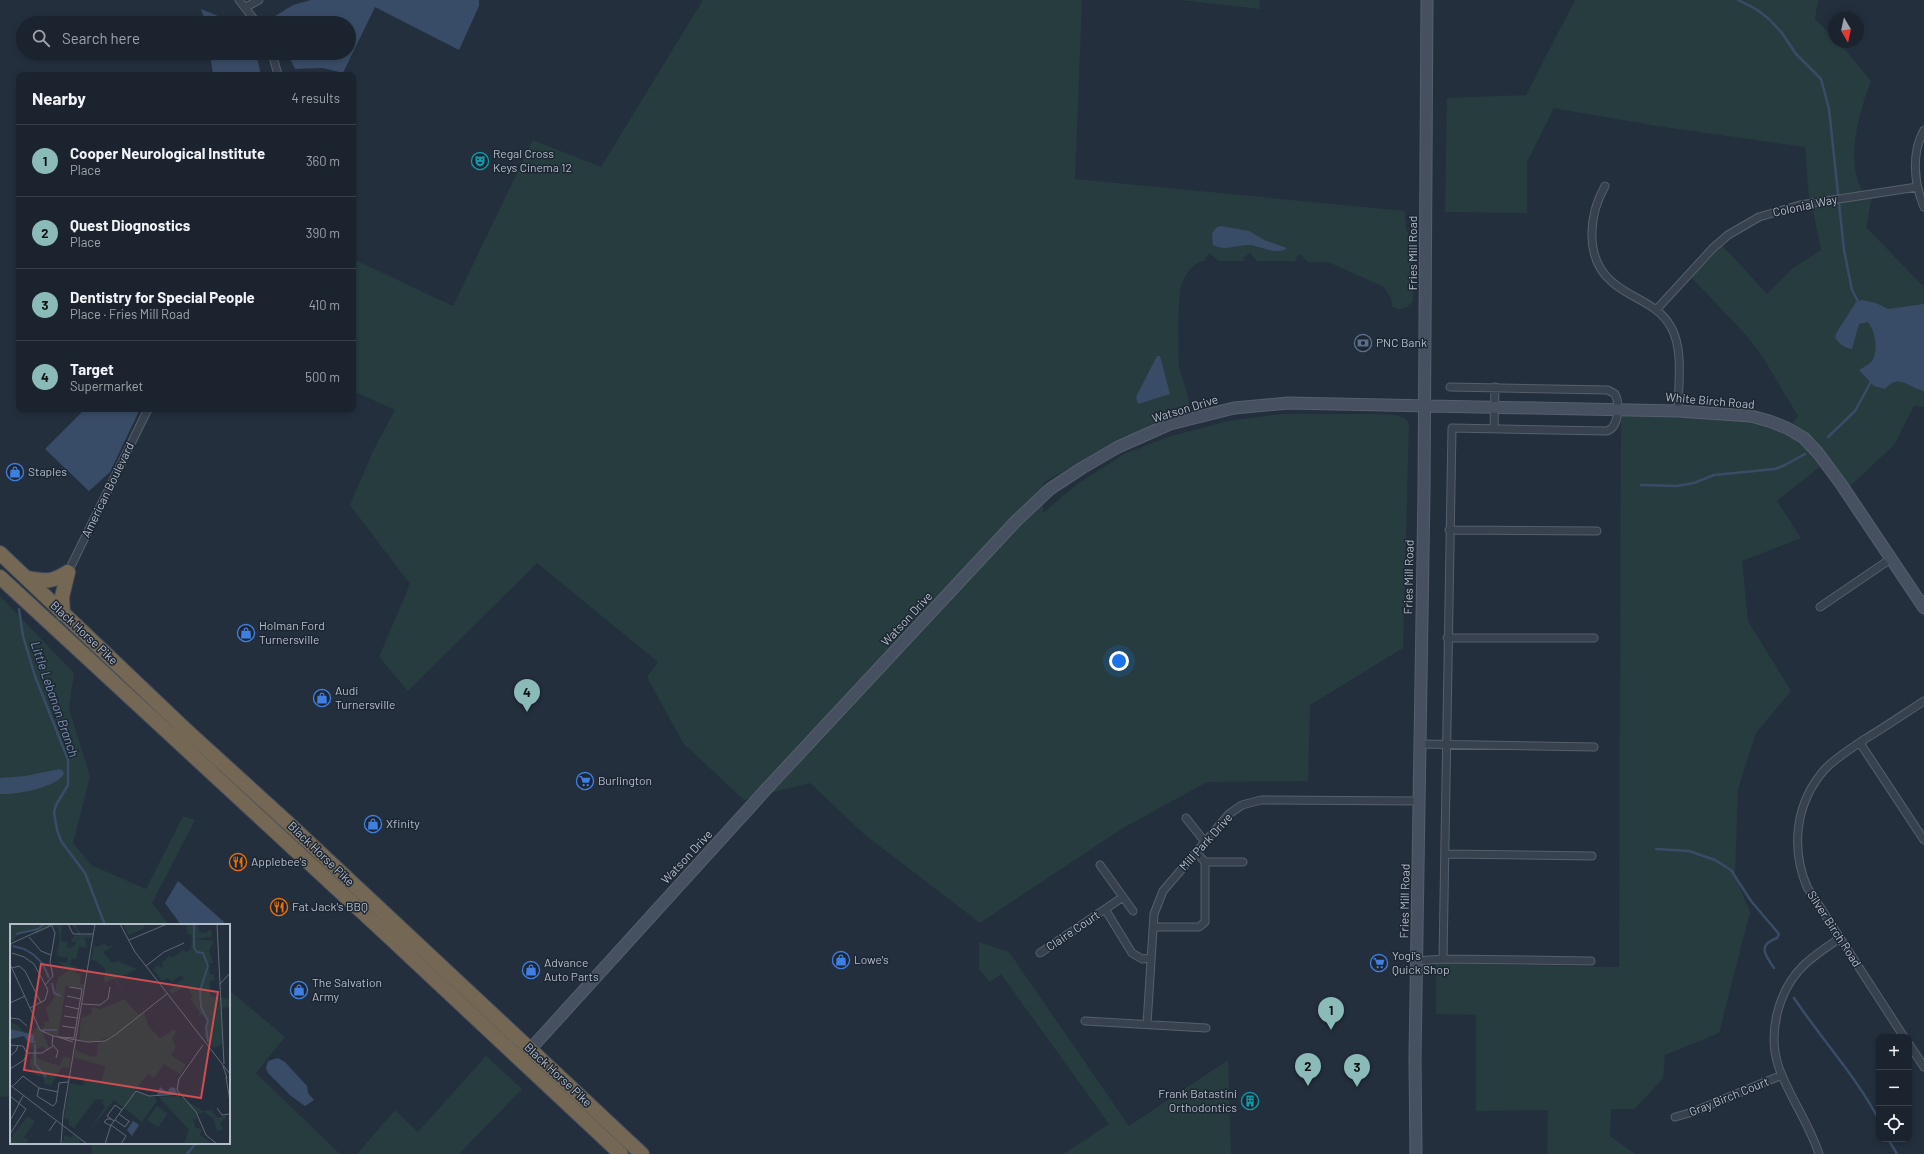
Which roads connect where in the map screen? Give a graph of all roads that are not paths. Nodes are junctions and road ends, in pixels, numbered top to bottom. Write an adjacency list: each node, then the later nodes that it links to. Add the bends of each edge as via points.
1 (239, 0): 4 (street)
2 (259, 0): 4 (street)
3 (1427, 0): 15 (street, Fries Mill Road)
4 (246, 7): 5 (street)
5 (252, 16)
6 (274, 60): 7 (street)
7 (277, 72)
8 (1924, 130): 10 (street, via 1917,151)
9 (1605, 186): 12 (street, via 1596,204 1592,226 1593,246 1598,265 1611,282)
10 (1917, 187): 11 (street); 12 (street, Colonial Way, via 1841,198 1780,210 1759,217 1736,230 1713,248)
11 (1924, 207)
12 (1656, 310): 18 (street, via 1668,323 1676,342)
13 (1450, 387): 14 (street)
14 (1495, 388): 16 (street); 17 (street, via 1608,390 1617,398)
15 (1424, 406): 16 (street, White Birch Road); 35 (street, Fries Mill Road); 64 (street, Watson Drive, via 1288,403 1234,408 1170,424 1118,447 1050,489 1010,527 771,784)
16 (1494, 407): 17 (street, White Birch Road); 20 (street)
17 (1617, 409): 18 (street, White Birch Road); 20 (street, via 1614,426 1607,430)
18 (1678, 410): 24 (street, White Birch Road, via 1751,416 1787,428 1804,438 1832,471)
19 (147, 412): 25 (street, American Boulevard)
20 (1494, 429): 21 (street, via 1452,428)
21 (1449, 530): 22 (street); 31 (street)
22 (1597, 531)
23 (0, 553): 27 (highway, Black Horse Pike)
24 (1892, 558): 28 (street); 29 (street, White Birch Road)
25 (68, 572): 27 (highway, via 55,580); 30 (highway, via 62,597)
26 (0, 577): 38 (highway, Black Horse Pike)
27 (26, 578): 30 (highway, Black Horse Pike)
28 (1820, 607)
29 (1924, 608)
30 (63, 614): 41 (highway, Black Horse Pike)
31 (1448, 638): 32 (street); 36 (street)
32 (1594, 638)
33 (1924, 701): 34 (street, Silver Birch Road)
34 (1860, 743): 42 (street); 54 (street, Silver Birch Road, via 1835,761 1816,781 1803,806 1798,833 1798,860 1804,879 1815,901)
35 (1420, 744): 36 (street); 39 (street, Fries Mill Road)
36 (1446, 745): 37 (street); 45 (street)
37 (1594, 747)
38 (243, 801): 41 (highway, via 248,799 259,802); 66 (highway, Black Horse Pike)
39 (1420, 801): 43 (street, Mill Park Drive, via 1261,800 1242,805 1229,814); 58 (street, Fries Mill Road)
40 (1186, 818): 43 (street)
41 (288, 823): 64 (highway, Black Horse Pike)
42 (1924, 840)
43 (1205, 842): 44 (street, Mill Park Drive)
44 (1196, 852): 47 (street); 53 (street, Mill Park Drive, via 1163,891 1154,914)
45 (1445, 854): 46 (street); 57 (street)
46 (1592, 856)
47 (1205, 862): 48 (street); 53 (street, via 1205,922 1199,927)
48 (1243, 862)
49 (1100, 865): 50 (street)
50 (1123, 897): 51 (street, Claire Court); 52 (street)
51 (1105, 909): 55 (street, Claire Court); 56 (street, Claire Court, via 1132,953 1142,959)
52 (1133, 911)
53 (1155, 927): 56 (street, Mill Park Drive)
54 (1840, 938): 63 (street, Silver Birch Road); 68 (street, via 1802,967 1785,991 1777,1014 1774,1034 1776,1056)
55 (1040, 952)
56 (1152, 958): 61 (street, Mill Park Drive)
57 (1443, 960): 58 (street); 59 (street)
58 (1417, 961): 72 (street, Fries Mill Road)
59 (1590, 961)
60 (1085, 1020): 61 (street)
61 (1147, 1024): 62 (street)
62 (1206, 1028)
63 (1902, 1034)
64 (530, 1049): 66 (street, Watson Drive); 71 (highway, Black Horse Pike)
65 (1912, 1049): 67 (street)
66 (521, 1060): 70 (highway, Black Horse Pike)
67 (1924, 1067)
68 (1782, 1075): 69 (street, Gray Birch Court); 73 (street, via 1811,1133)
69 (1675, 1117)
70 (621, 1154)
71 (642, 1154)
72 (1416, 1154)
73 (1818, 1154)

